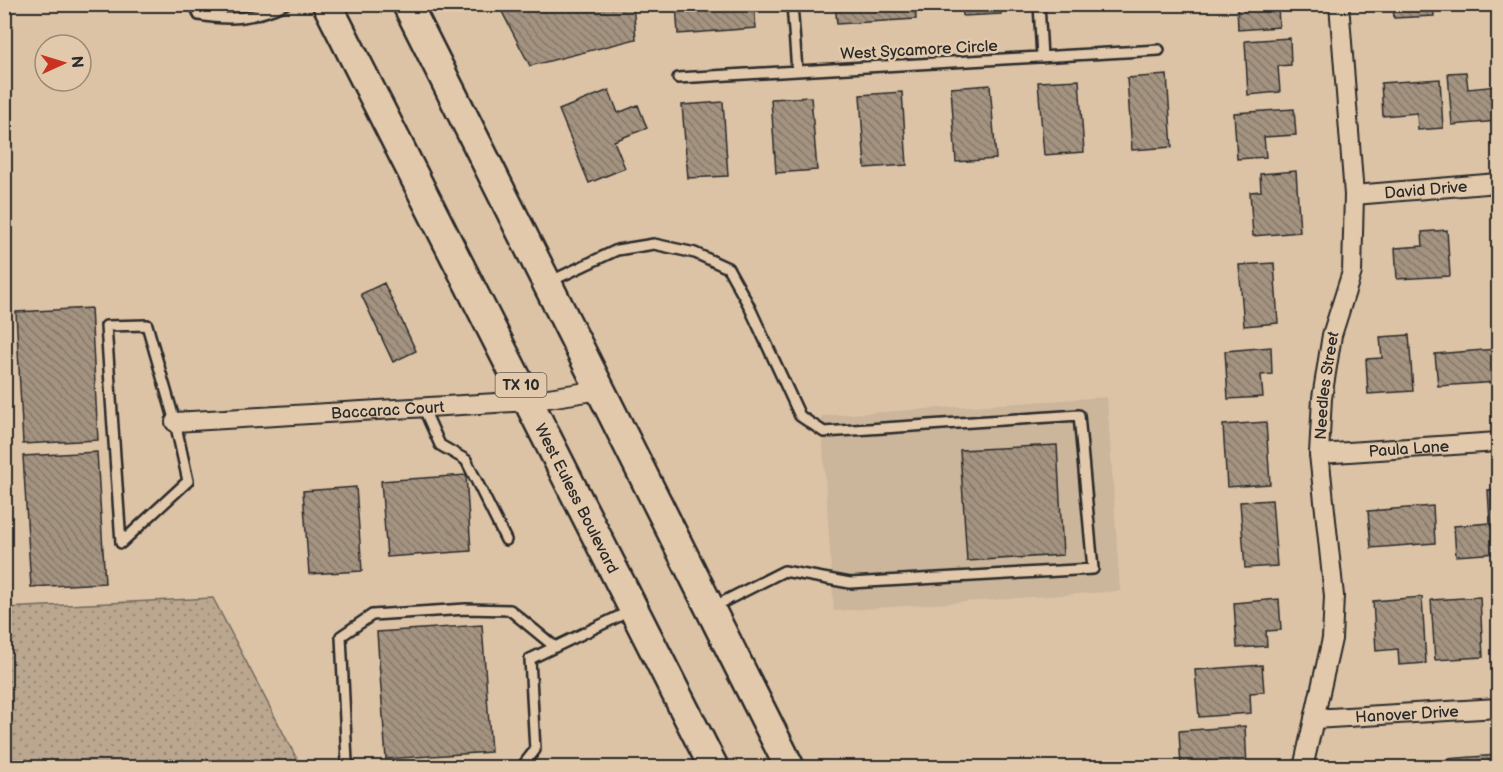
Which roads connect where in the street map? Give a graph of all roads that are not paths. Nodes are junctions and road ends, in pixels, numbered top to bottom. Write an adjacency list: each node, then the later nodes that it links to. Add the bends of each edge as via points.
1 (195, 4): 2 (lane, via 199,15 222,19 247,18)
2 (285, 4)
3 (327, 4): 16 (main road, West Euless Boulevard / TX 10)
4 (407, 4): 14 (main road)
5 (792, 4): 10 (lane)
6 (1039, 4): 9 (lane)
7 (1339, 4): 13 (street, Needles Street)
8 (1159, 50): 9 (lane, West Sycamore Circle)
9 (1042, 57): 10 (lane, West Sycamore Circle)
10 (797, 71): 11 (lane, West Sycamore Circle)
11 (678, 78)
12 (1498, 183): 13 (street, David Drive)
13 (1354, 195): 20 (street, Needles Street, via 1352,272 1332,335 1322,398)
14 (547, 283): 15 (main road); 22 (lane, via 617,250 654,244 695,253 728,268 800,416 824,432 1079,415 1093,569 850,583 784,571)
15 (600, 390): 16 (street, Baccarac Court); 22 (main road)
16 (530, 401): 17 (street, Baccarac Court); 23 (main road, West Euless Boulevard / TX 10)
17 (423, 407): 18 (street, Baccarac Court); 21 (lane, via 440,445 466,460)
18 (175, 422): 18 (lane, via 147,325 106,326 121,543 188,482)
19 (1498, 442): 20 (street, Paula Lane)
20 (1319, 454): 26 (street, Needles Street, via 1334,596 1332,639)
21 (506, 540)
22 (710, 608): 30 (main road)
23 (634, 609): 24 (lane); 29 (main road, West Euless Boulevard / TX 10)
24 (555, 647): 27 (lane, via 510,610 372,615 341,636 347,762); 28 (lane, via 530,659 535,750)
25 (1498, 708): 26 (street, Hanover Drive)
26 (1314, 719): 31 (street, Needles Street)
27 (352, 768)
28 (521, 768)
29 (714, 768)
30 (790, 768)
31 (1303, 768)

